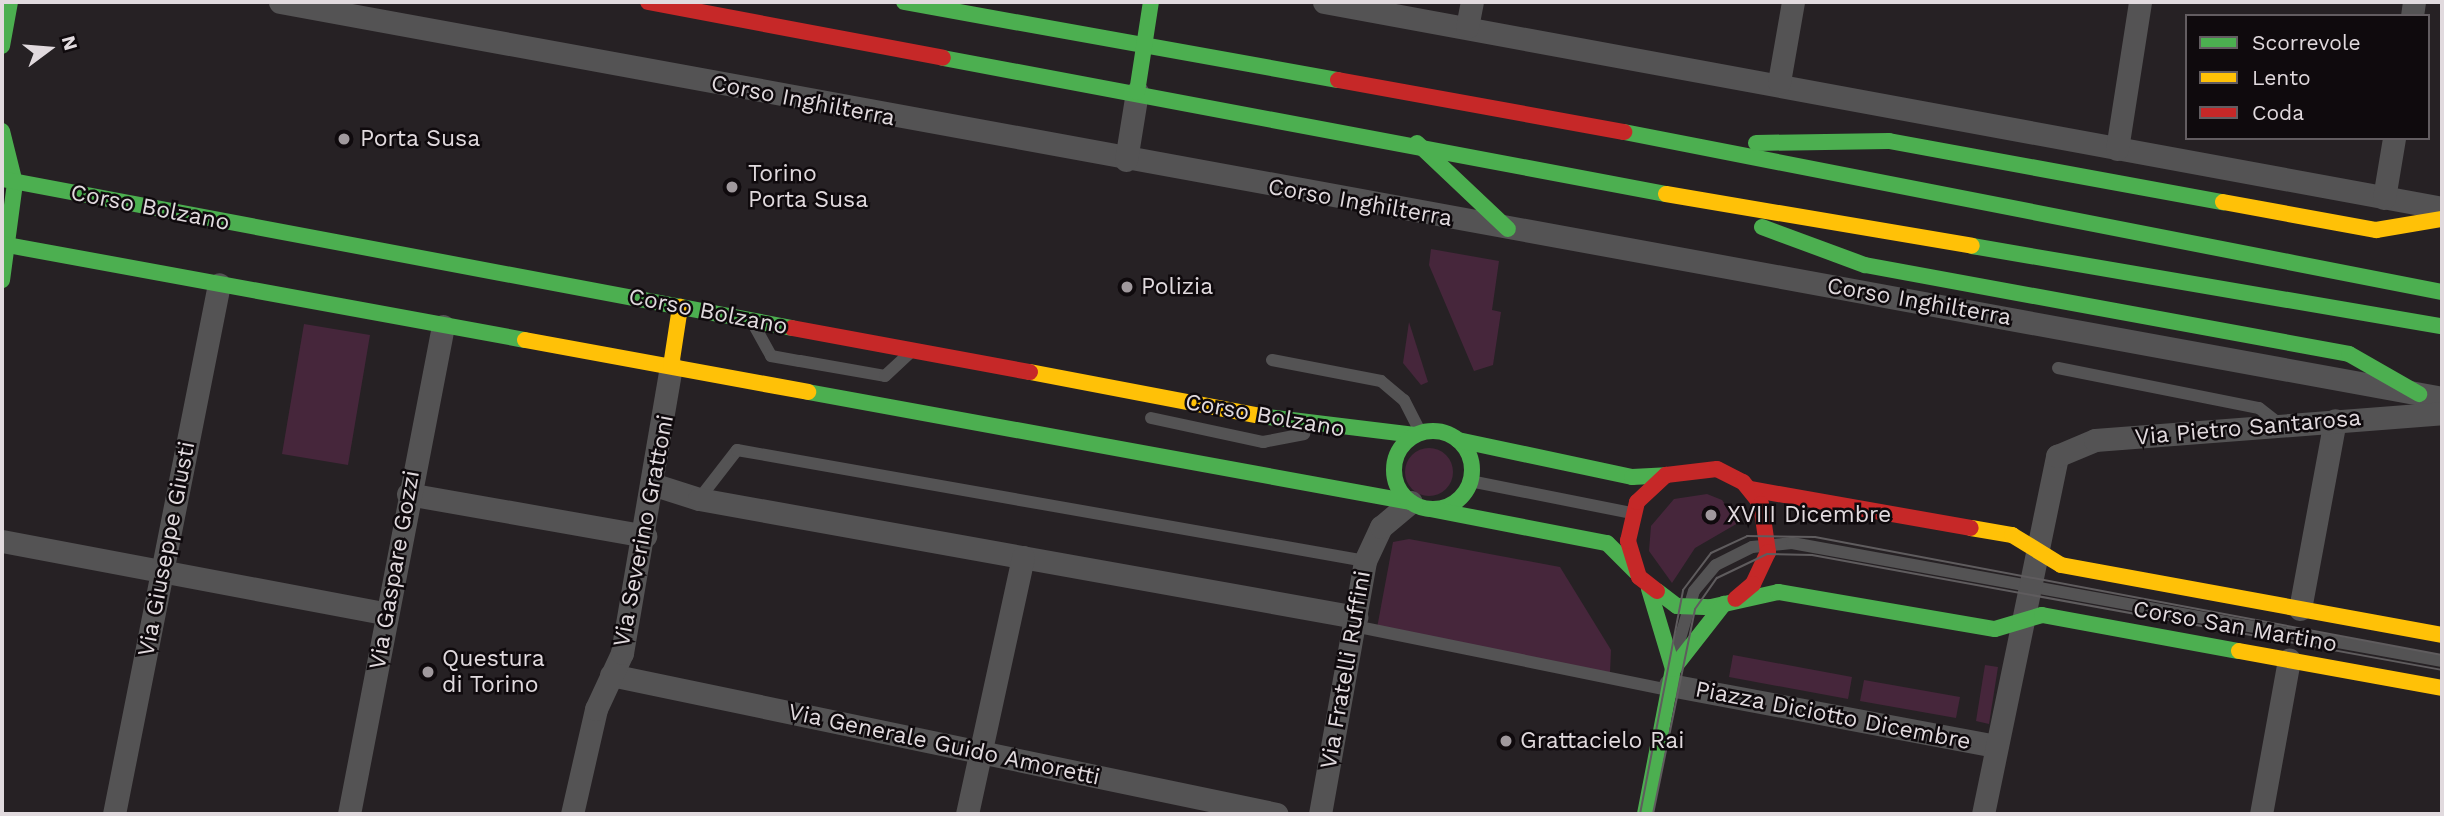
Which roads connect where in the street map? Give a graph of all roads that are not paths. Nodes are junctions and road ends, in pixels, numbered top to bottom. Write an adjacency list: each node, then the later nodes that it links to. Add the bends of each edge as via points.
1 (10, 2): 11 (main road)
2 (280, 2): 20 (street, Corso Inghilterra)
3 (649, 2): 14 (main road)
4 (904, 2): 12 (main road)
5 (1151, 2): 12 (main road)
6 (1324, 2): 10 (street)
7 (1472, 2): 10 (street)
8 (1793, 2): 13 (street)
9 (2140, 2): 19 (street)
10 (1467, 27): 13 (street)
11 (2, 46)
12 (1145, 47): 14 (main road); 18 (main road)
13 (1779, 82): 19 (street)
14 (1137, 92): 17 (main road); 20 (street)
15 (2, 131): 21 (main road)
16 (2394, 140): 23 (street)
17 (1417, 143): 22 (main road); 25 (main road)
18 (1700, 146): 24 (main road, via 1868,138 2367,229); 29 (main road)
19 (2117, 149): 23 (street)
20 (1126, 160): 25 (street, Corso Inghilterra)
21 (9, 181): 26 (main road); 30 (main road, Corso Bolzano)
22 (1682, 197): 33 (main road); 38 (main road, via 1865,265 2349,354)
23 (2384, 198): 24 (street)
24 (2441, 218)
25 (1508, 229): 38 (street, Corso Inghilterra)
26 (5, 245): 27 (main road); 28 (main road)
27 (2, 280)
28 (219, 284): 32 (main road); 65 (street, Via Giuseppe Giusti)
29 (2442, 292)
30 (680, 307): 31 (main road, Corso Bolzano); 36 (main road)
31 (752, 322): 34 (main road, Corso Bolzano); 34 (lane, via 771,356 861,372 885,376)
32 (443, 326): 36 (main road); 52 (street, Via Gaspare Gozzi)
33 (2442, 326)
34 (913, 350): 44 (main road, Corso Bolzano)
35 (1272, 360): 45 (lane, via 1381,381 1404,400)
36 (671, 366): 50 (street, Via Severino Grattoni); 55 (main road)
37 (2058, 368): 43 (lane, via 2259,408)
38 (2418, 394): 39 (street, Corso Inghilterra)
39 (2442, 398)
40 (2442, 413): 42 (street, Via Pietro Santarosa)
41 (1151, 418): 44 (lane, via 1264,442)
42 (2335, 420): 43 (street, Via Pietro Santarosa); 70 (street)
43 (2281, 425): 47 (street, Via Pietro Santarosa, via 2095,440)
44 (1325, 428): 45 (main road, Corso Bolzano)
45 (1418, 434): 46 (main road); 55 (main road, via 1394,468)
46 (1458, 440): 48 (main road, via 1632,477); 49 (main road, via 1470,459)
47 (2057, 456): 61 (street, Piazza Diciotto Dicembre)
48 (1665, 475): 51 (main road, via 1707,467); 56 (main road)
49 (1470, 481): 55 (main road, via 1451,504); 56 (lane)
50 (655, 485): 53 (street); 57 (street, Via Severino Grattoni)
51 (1750, 489): 54 (main road); 61 (main road, via 2012,535)
52 (408, 494): 57 (street); 71 (street, Via Gaspare Gozzi)
53 (699, 499): 62 (street); 63 (lane, via 737,450)
54 (1761, 504): 59 (main road); 60 (lane, via 1776,525)
55 (1419, 505): 63 (street, Via Fratelli Ruffini, via 1381,527); 66 (main road, via 1607,543 1625,554)
56 (1632, 513): 66 (main road, via 1628,541)
57 (645, 536): 77 (street, Via Severino Grattoni)
58 (2, 541): 65 (street)
59 (1769, 545): 60 (lane, Piazza Diciotto Dicembre); 64 (main road); 69 (lane, Piazza Diciotto Dicembre, via 1716,565)
60 (1808, 545): 64 (lane); 67 (lane, Piazza Diciotto Dicembre)
61 (2033, 550): 67 (street, Piazza Diciotto Dicembre); 70 (main road, Corso San Martino, via 2061,565)
62 (1023, 557): 72 (street); 81 (street)
63 (1365, 561): 72 (street, Via Fratelli Ruffini)
64 (1763, 568): 68 (main road)
65 (163, 573): 71 (street); 82 (street, Via Giuseppe Giusti)
66 (1644, 583): 69 (main road); 78 (main road)
67 (2027, 584): 73 (street, Piazza Diciotto Dicembre); 76 (lane, Corso San Martino)
68 (1730, 601): 69 (main road); 73 (main road, via 1778,592 1994,629); 78 (main road)
69 (1688, 608): 78 (lane, Piazza Diciotto Dicembre)
70 (2300, 608): 74 (main road, Corso San Martino)
71 (387, 614): 83 (street, Via Gaspare Gozzi)
72 (1355, 622): 78 (lane); 87 (street, Via Fratelli Ruffini)
73 (2020, 622): 75 (main road, Corso San Martino, via 2053,617); 80 (street, Piazza Diciotto Dicembre)
74 (2442, 635)
75 (2289, 660): 79 (main road, Corso San Martino); 90 (street)
76 (2442, 661)
77 (611, 676): 81 (street, Via Generale Guido Amoretti); 84 (street, Via Severino Grattoni, via 596,709)
78 (1671, 682): 80 (street, Piazza Diciotto Dicembre); 88 (main road)
79 (2442, 688)
80 (1996, 746): 89 (street)
81 (981, 753): 85 (street); 86 (street, Via Generale Guido Amoretti)
82 (114, 814)
83 (349, 814)
84 (572, 814)
85 (967, 814)
86 (1277, 814)
87 (1320, 814)
88 (1646, 814)
89 (1983, 814)
90 (2261, 814)

